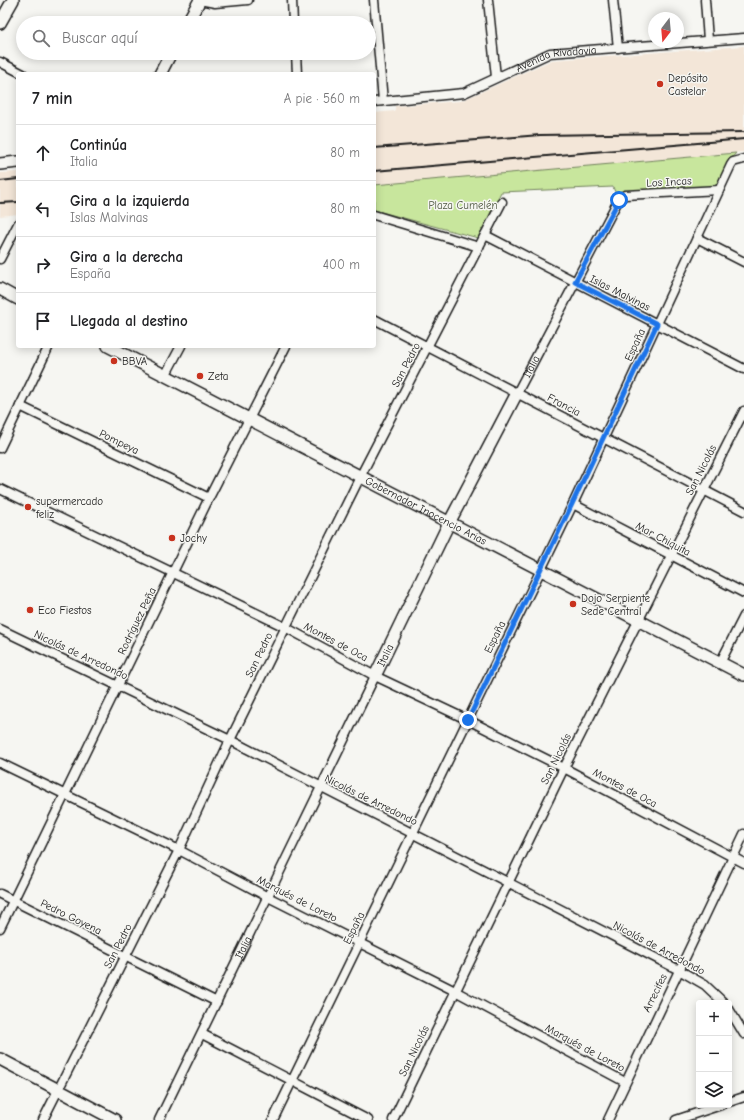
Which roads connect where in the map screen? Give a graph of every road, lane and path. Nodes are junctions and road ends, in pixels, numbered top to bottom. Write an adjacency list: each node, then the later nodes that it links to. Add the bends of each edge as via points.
1 (13, 0): 13 (street)
2 (200, 0): 3 (street, via 215,3); 9 (street)
3 (248, 0)
4 (292, 0): 10 (street)
5 (374, 0): 11 (street)
6 (488, 0): 23 (street)
7 (613, 0): 16 (street)
8 (705, 0): 15 (street)
9 (191, 16)
10 (293, 16)
11 (375, 16)
12 (376, 22): 24 (street)
13 (0, 23)
14 (744, 38): 15 (street, Avenida Rivadavia)
15 (708, 40): 16 (street, Avenida Rivadavia)
16 (618, 48): 23 (street, Avenida Rivadavia, via 550,53)
17 (167, 60): 21 (street)
18 (297, 60): 22 (street)
19 (0, 62): 20 (street)
20 (20, 72)
21 (161, 72)
22 (298, 72)
23 (496, 78): 24 (street, Avenida Rivadavia, via 458,95)
24 (383, 101): 25 (street, Avenida Rivadavia)
25 (376, 102)
26 (744, 159): 29 (street, España, via 733,162)
27 (16, 162): 28 (street)
28 (0, 164)
29 (719, 190): 30 (street, Los Incas); 35 (street, España)
30 (622, 197): 39 (street, Italia)
31 (502, 202): 34 (street, San Pedro)
32 (376, 216): 36 (street)
33 (16, 228): 37 (street)
34 (485, 235): 36 (street, San Pedro); 39 (street, Islas Malvinas)
35 (697, 238): 38 (street); 43 (street, España)
36 (479, 247): 48 (street, San Pedro)
37 (0, 259)
38 (744, 262)
39 (575, 282): 43 (street, Islas Malvinas); 51 (street, Italia)
40 (0, 289): 41 (street)
41 (16, 298)
42 (376, 320): 48 (street, Francia)
43 (657, 324): 49 (street, Islas Malvinas); 55 (street, España)
44 (48, 348): 52 (street)
45 (112, 348): 50 (street, Gobernador Inocencio Arias)
46 (180, 348): 50 (street)
47 (285, 348): 54 (street, Rodríguez Peña)
48 (428, 348): 51 (street, Francia); 57 (street, San Pedro)
49 (744, 369)
50 (165, 376): 54 (street, Gobernador Inocencio Arias)
51 (517, 393): 55 (street, Francia); 63 (street, Italia)
52 (20, 406): 56 (street); 60 (street, Pompeya)
53 (744, 411): 59 (street, San Nicolás)
54 (249, 419): 57 (street, Gobernador Inocencio Arias); 60 (street, Rodríguez Peña)
55 (603, 438): 59 (street, Francia); 61 (street, España)
56 (0, 448)
57 (360, 477): 63 (street, Gobernador Inocencio Arias); 70 (street, San Pedro)
58 (0, 489): 66 (street, Montes de Oca)
59 (703, 490): 62 (street, Francia); 64 (street, San Nicolás)
60 (209, 498): 66 (street, Rodríguez Peña)
61 (572, 504): 64 (street, Mar Chiquita); 65 (street, España)
62 (744, 511)
63 (449, 523): 65 (street, Gobernador Inocencio Arias); 73 (street, Italia)
64 (670, 555): 67 (street, Mar Chiquita); 69 (street, San Nicolás)
65 (540, 571): 69 (street, Gobernador Inocencio Arias); 76 (street, España)
66 (172, 573): 70 (street, Montes de Oca); 75 (street, Rodríguez Peña)
67 (744, 593)
68 (744, 616): 72 (street)
69 (638, 621): 72 (street, Gobernador Inocencio Arias); 79 (street, San Nicolás)
70 (285, 627): 73 (street, Montes de Oca); 77 (street, San Pedro)
71 (0, 629): 75 (street, Nicolás de Arredondo)
72 (720, 663): 74 (street, Gobernador Inocencio Arias)
73 (375, 676): 76 (street, Montes de Oca); 80 (street, Italia)
74 (744, 676)
75 (119, 685): 77 (street, Nicolás de Arredondo); 81 (street, Rodríguez Peña)
76 (468, 720): 79 (street, Montes de Oca); 82 (street, España)
77 (230, 740): 80 (street, Nicolás de Arredondo); 84 (street, San Pedro)
78 (0, 763): 81 (street, Marqués de Loreto)
79 (564, 768): 85 (street, Montes de Oca); 87 (street, San Nicolás)
80 (322, 788): 82 (street, Nicolás de Arredondo); 89 (street, Italia)
81 (66, 794): 84 (street, Marqués de Loreto); 90 (street, Rodríguez Peña)
82 (412, 833): 87 (street, Nicolás de Arredondo); 92 (street, España)
83 (744, 834): 85 (street, Arrecifes)
84 (179, 850): 89 (street, Marqués de Loreto); 93 (street, San Pedro)
85 (733, 857): 86 (street, Montes de Oca); 94 (street, Arrecifes)
86 (744, 863)
87 (508, 882): 94 (street, Nicolás de Arredondo); 95 (street, San Nicolás)
88 (0, 894): 90 (street, Pedro Goyena)
89 (268, 897): 92 (street, Marqués de Loreto); 97 (street, Italia)
90 (14, 901): 91 (street, Rodríguez Peña); 93 (street, Pedro Goyena)
91 (0, 928)
92 (359, 943): 95 (street, Marqués de Loreto); 102 (street, España)
93 (126, 956): 97 (street, Pedro Goyena); 104 (street, San Pedro)
94 (679, 970): 96 (street, Nicolás de Arredondo, via 705,985); 103 (street, Arrecifes)
95 (456, 991): 103 (street, Marqués de Loreto); 113 (street, San Nicolás)
96 (721, 1000)
97 (217, 1002): 99 (street, Italia)
98 (732, 1014): 100 (street)
99 (202, 1034): 102 (street); 110 (street, Italia)
100 (744, 1034)
101 (0, 1059): 104 (street)
102 (292, 1080): 111 (street, España); 112 (street)
103 (625, 1082): 114 (street, Arrecifes)
104 (58, 1090): 108 (street, San Pedro); 109 (street)
105 (744, 1097): 106 (street)
106 (732, 1101)
107 (712, 1108): 115 (street)
108 (43, 1120)
109 (115, 1120)
110 (159, 1120)
111 (273, 1120)
112 (368, 1120)
113 (393, 1120)
114 (608, 1120)
115 (676, 1120)

